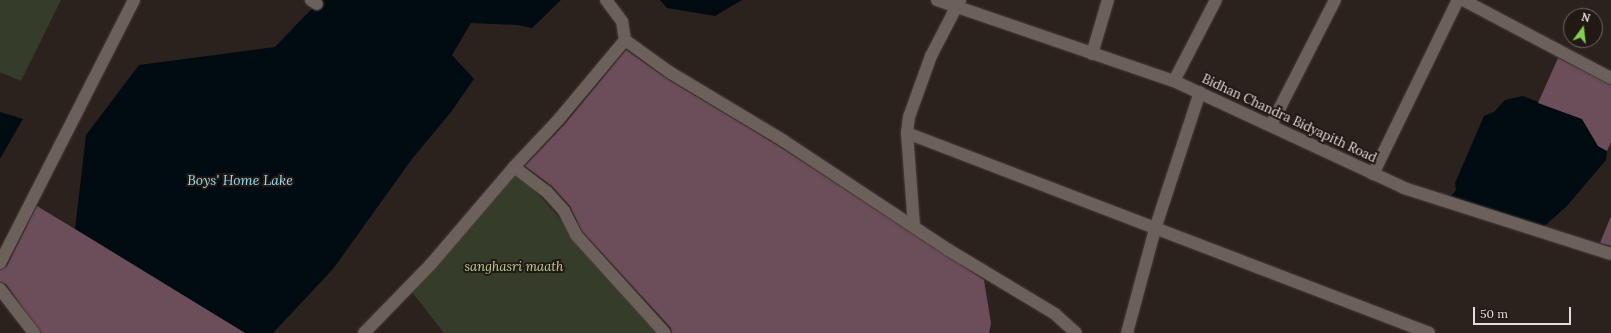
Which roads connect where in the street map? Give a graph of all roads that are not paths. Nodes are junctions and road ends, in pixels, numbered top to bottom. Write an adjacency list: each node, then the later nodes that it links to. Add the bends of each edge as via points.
1 (134, 0): 22 (street)
2 (606, 0): 10 (street, via 622,21)
3 (937, 0): 9 (street, Bidhan Chandra Bidyapith Road)
4 (1108, 0): 11 (street)
5 (1216, 0): 13 (street)
6 (1335, 0): 15 (street)
7 (1458, 0): 18 (street)
8 (1463, 0): 12 (street)
9 (958, 4): 11 (street, Bidhan Chandra Bidyapith Road); 16 (street, via 931,56 909,116)
10 (625, 40): 17 (street, via 564,113); 19 (street, via 671,73 784,141)
11 (1092, 54): 13 (street, Bidhan Chandra Bidyapith Road)
12 (1611, 78)
13 (1174, 82): 14 (street, Bidhan Chandra Bidyapith Road)
14 (1200, 92): 15 (street, Bidhan Chandra Bidyapith Road); 20 (street)
15 (1271, 125): 18 (street, Bidhan Chandra Bidyapith Road)
16 (907, 133): 19 (street); 20 (street)
17 (514, 167): 25 (street, via 430,264); 26 (street, via 547,192 564,212 576,235)
18 (1374, 174): 21 (street, Bidhan Chandra Bidyapith Road, via 1429,197)
19 (914, 226): 27 (street, via 1055,314)
20 (1156, 229): 28 (street); 29 (street)
21 (1611, 254)
22 (0, 263)
23 (0, 289): 24 (street)
24 (34, 333)
25 (364, 333)
26 (665, 333)
27 (1076, 333)
28 (1127, 333)
29 (1429, 333)

